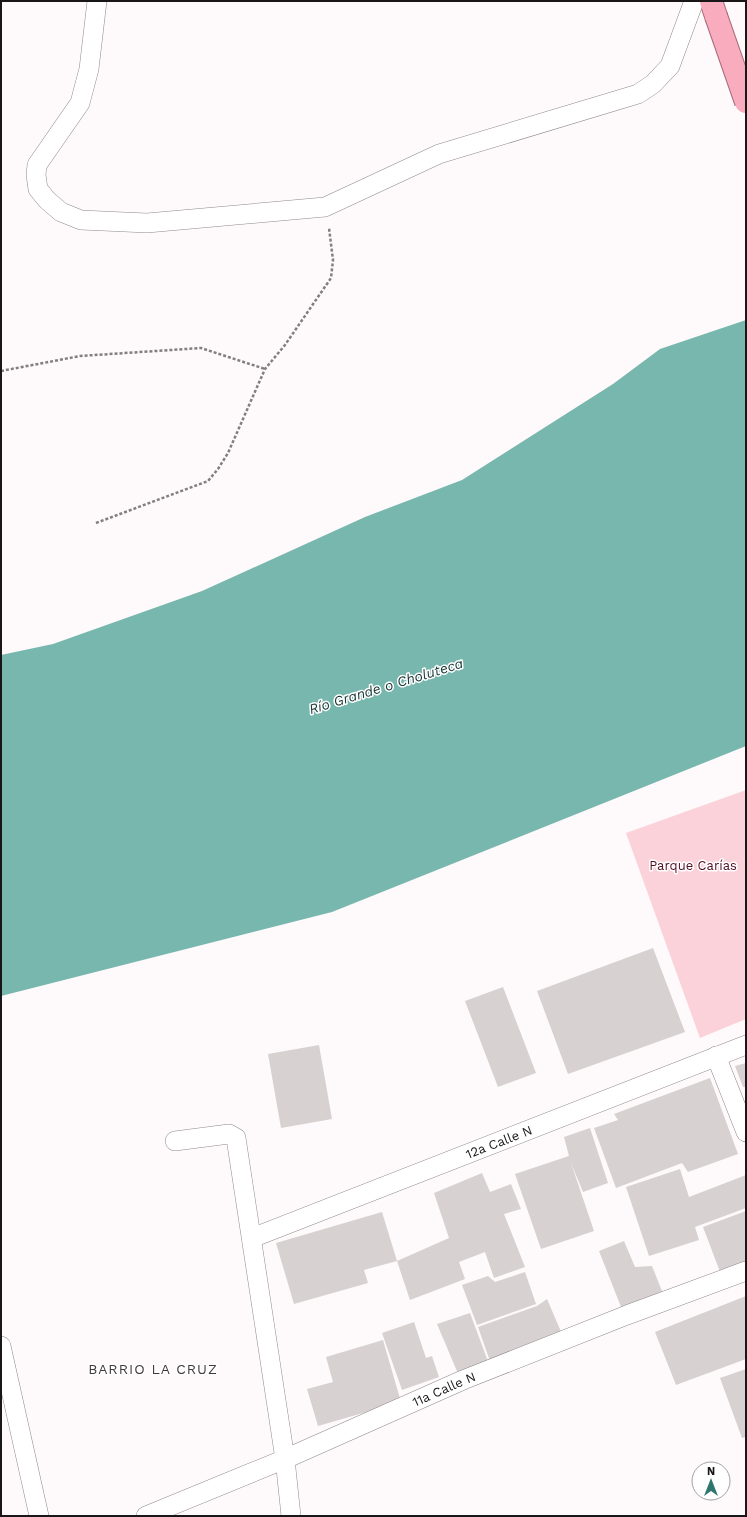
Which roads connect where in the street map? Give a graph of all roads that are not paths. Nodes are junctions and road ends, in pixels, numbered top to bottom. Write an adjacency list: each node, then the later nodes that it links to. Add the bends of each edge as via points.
1 (97, 1): 2 (street, via 89,69 80,103 37,165 38,189 60,212 81,220 147,223 325,207 439,154 638,94 653,84 670,66)
2 (694, 1)
3 (713, 8): 4 (highway, bridge)
4 (746, 102)
5 (746, 1044): 6 (street, 12a Calle N)
6 (716, 1056): 7 (street); 9 (street, 12a Calle N)
7 (746, 1132)
8 (175, 1141): 9 (street, via 229,1134 236,1138)
9 (252, 1238): 12 (street)
10 (746, 1271): 12 (street, 11a Calle N, via 463,1380)
11 (1, 1346): 13 (street)
12 (285, 1458): 14 (street, 11a Calle N); 15 (street)
13 (39, 1516)
14 (146, 1516)
15 (291, 1516)

